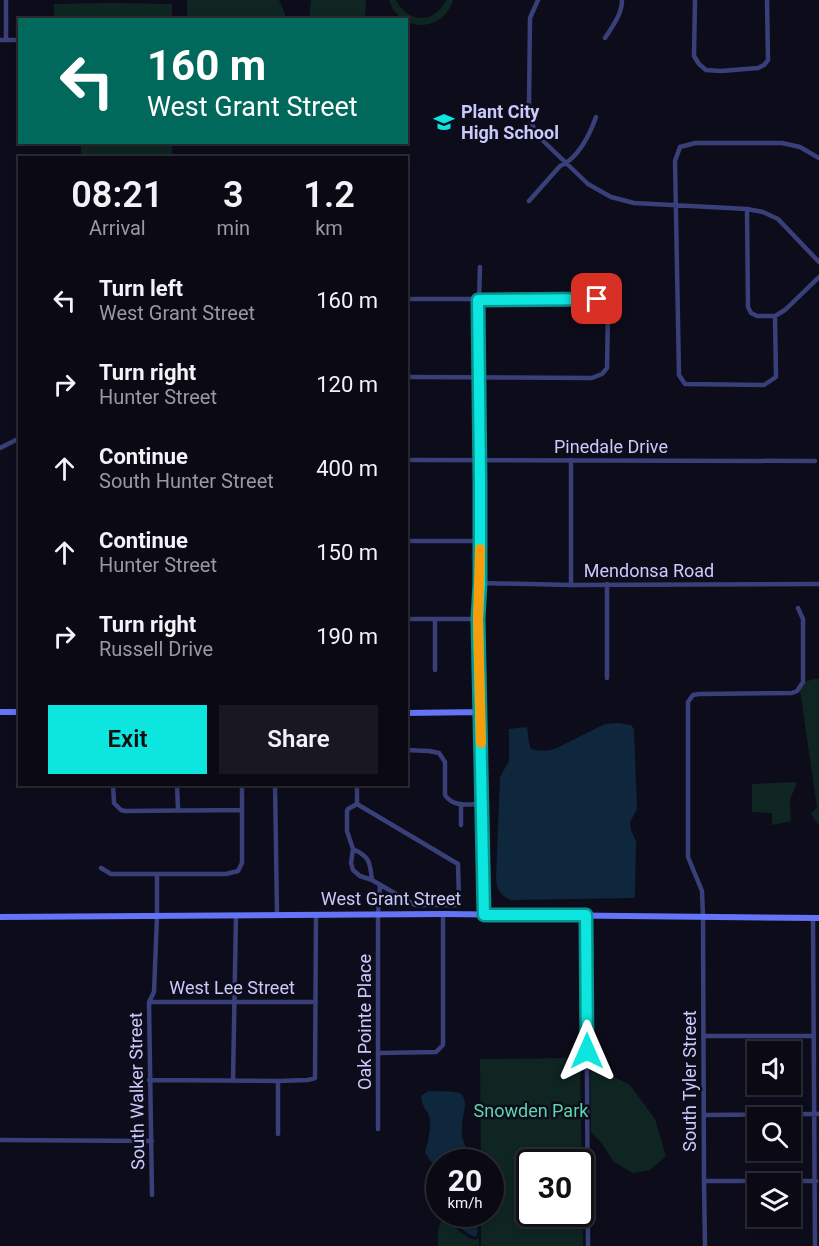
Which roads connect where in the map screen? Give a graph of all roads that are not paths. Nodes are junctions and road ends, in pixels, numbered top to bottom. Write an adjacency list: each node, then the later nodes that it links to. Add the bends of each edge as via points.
1 (6, 0): 7 (street)
2 (538, 0): 10 (street, via 530,18 531,122 538,136)
3 (622, 0): 6 (street, via 617,19)
4 (695, 0): 5 (street, via 694,56 706,70 721,71 758,68 768,60)
5 (767, 0)
6 (605, 38)
7 (3, 40)
8 (596, 117): 10 (street, via 588,138)
9 (819, 158): 12 (street, via 800,147 782,143 695,143 680,147 675,161)
10 (567, 164): 11 (street, via 560,166); 12 (street, via 588,184 611,197)
11 (529, 201)
12 (675, 206): 13 (street); 19 (street, via 679,375 685,384 764,385 776,377)
13 (747, 209): 14 (street, via 778,219); 19 (street, via 748,307 757,316)
14 (819, 262)
15 (480, 267): 18 (street)
16 (819, 277): 19 (street)
17 (408, 300): 18 (street)
18 (478, 300): 21 (street); 21 (street, via 597,299 608,309 607,368 602,374 592,378)
19 (775, 316)
20 (408, 377): 21 (street)
21 (479, 378): 25 (street)
22 (18, 439): 23 (street)
23 (0, 448)
24 (408, 460): 25 (street, Pinedale Drive)
25 (480, 460): 26 (street, Pinedale Drive); 28 (street)
26 (571, 460): 27 (street, Pinedale Drive); 33 (street)
27 (815, 461)
28 (480, 541): 29 (street); 30 (street)
29 (408, 542)
30 (480, 583): 33 (street, Mendonsa Road); 36 (street)
31 (607, 584): 32 (street, Mendonsa Road); 33 (street, Mendonsa Road); 39 (street)
32 (819, 584)
33 (571, 585)
34 (798, 608): 69 (street, South Tyler Street, via 803,619 803,682 797,692 699,694 688,702 688,857 702,891)
35 (435, 619): 36 (street); 37 (street); 38 (street)
36 (478, 619): 42 (street)
37 (408, 620)
38 (435, 670)
39 (607, 678)
40 (0, 712): 41 (street)
41 (18, 712)
42 (480, 712): 43 (street); 52 (street)
43 (408, 713)
44 (408, 750): 51 (street, via 439,753 445,762 445,795 452,803)
45 (113, 786): 53 (street, via 114,803 121,810)
46 (177, 786): 53 (street)
47 (242, 786): 54 (street)
48 (275, 786): 64 (street)
49 (357, 786): 50 (street)
50 (357, 804): 56 (street, via 347,811 347,831); 60 (street, via 458,865 456,906 418,906)
51 (461, 804): 52 (street); 55 (street)
52 (482, 804): 66 (street)
53 (178, 810): 54 (street)
54 (242, 810): 58 (street, via 242,863 238,871)
55 (461, 825)
56 (353, 849): 59 (street, via 365,855); 59 (street, via 353,870)
57 (101, 868): 58 (street, via 111,874)
58 (157, 874): 68 (street, South Walker Street)
59 (372, 880): 60 (street)
60 (381, 885): 61 (street, Oak Pointe Place)
61 (378, 914): 62 (street, West Grant Street); 65 (street, West Grant Street); 77 (street, Oak Pointe Place)
62 (443, 914): 66 (street, West Grant Street); 77 (street, via 443,1045 436,1052)
63 (236, 915): 64 (street, West Grant Street); 68 (street, West Grant Street); 73 (street)
64 (277, 915): 65 (street, West Grant Street)
65 (316, 915): 74 (street)
66 (484, 915): 67 (street, West Grant Street)
67 (586, 915): 69 (street, West Grant Street); 90 (street)
68 (157, 916): 70 (street, West Grant Street); 72 (street, South Walker Street, via 154,992)
69 (703, 916): 71 (street, West Grant Street); 76 (street, South Tyler Street)
70 (0, 917)
71 (816, 918): 75 (street)
72 (149, 1002): 73 (street, West Lee Street); 78 (street, South Walker Street)
73 (235, 1002): 74 (street, West Lee Street); 79 (street)
74 (316, 1002): 80 (street, via 315,1078)
75 (814, 1035): 76 (street); 81 (street)
76 (703, 1036): 82 (street, South Tyler Street)
77 (379, 1053): 83 (street, Oak Pointe Place)
78 (149, 1080): 79 (street); 86 (street, South Walker Street)
79 (233, 1081): 80 (street)
80 (278, 1081): 84 (street)
81 (817, 1114): 82 (street); 88 (street)
82 (704, 1115): 87 (street, South Tyler Street)
83 (378, 1129)
84 (278, 1134)
85 (0, 1140): 86 (street)
86 (152, 1141): 89 (street, South Walker Street)
87 (704, 1181): 88 (street); 91 (street, South Tyler Street)
88 (816, 1181): 92 (street)
89 (152, 1195)
90 (588, 1246)
91 (705, 1246)
92 (815, 1246)

